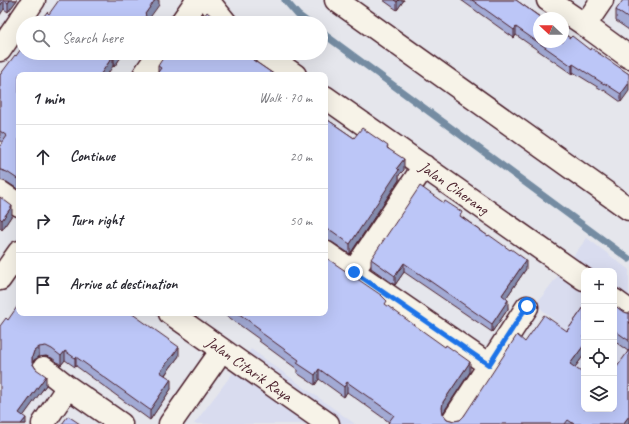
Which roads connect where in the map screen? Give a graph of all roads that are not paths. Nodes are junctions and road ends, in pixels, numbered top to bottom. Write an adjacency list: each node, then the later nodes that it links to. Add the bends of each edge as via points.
1 (34, 0): 7 (street)
2 (197, 0): 8 (street)
3 (209, 0): 9 (street)
4 (336, 0): 22 (street)
5 (548, 0): 11 (street)
6 (602, 0): 11 (street)
7 (22, 16)
8 (186, 16)
9 (220, 16)
10 (16, 23): 12 (street)
11 (585, 25): 13 (street)
12 (3, 40)
13 (629, 57)
14 (154, 60): 16 (street)
15 (273, 60): 17 (street)
16 (146, 72)
17 (290, 72)
18 (328, 98): 19 (street, Jalan Ciherang)
19 (424, 166): 25 (street); 26 (street, Jalan Ciherang)
20 (0, 192): 21 (street)
21 (16, 203)
22 (629, 209)
23 (328, 254): 25 (street)
24 (16, 256): 27 (street)
25 (354, 272): 33 (street)
26 (581, 277)
27 (0, 279)
28 (617, 302): 30 (street)
29 (527, 306): 33 (street)
30 (629, 311)
31 (174, 316): 40 (street, Jalan Citarik Raya)
32 (215, 360): 39 (street)
33 (489, 365): 36 (street)
34 (44, 368): 35 (street)
35 (68, 387): 37 (street); 38 (street)
36 (454, 419)
37 (43, 424)
38 (121, 424)
39 (170, 424)
40 (328, 424)

